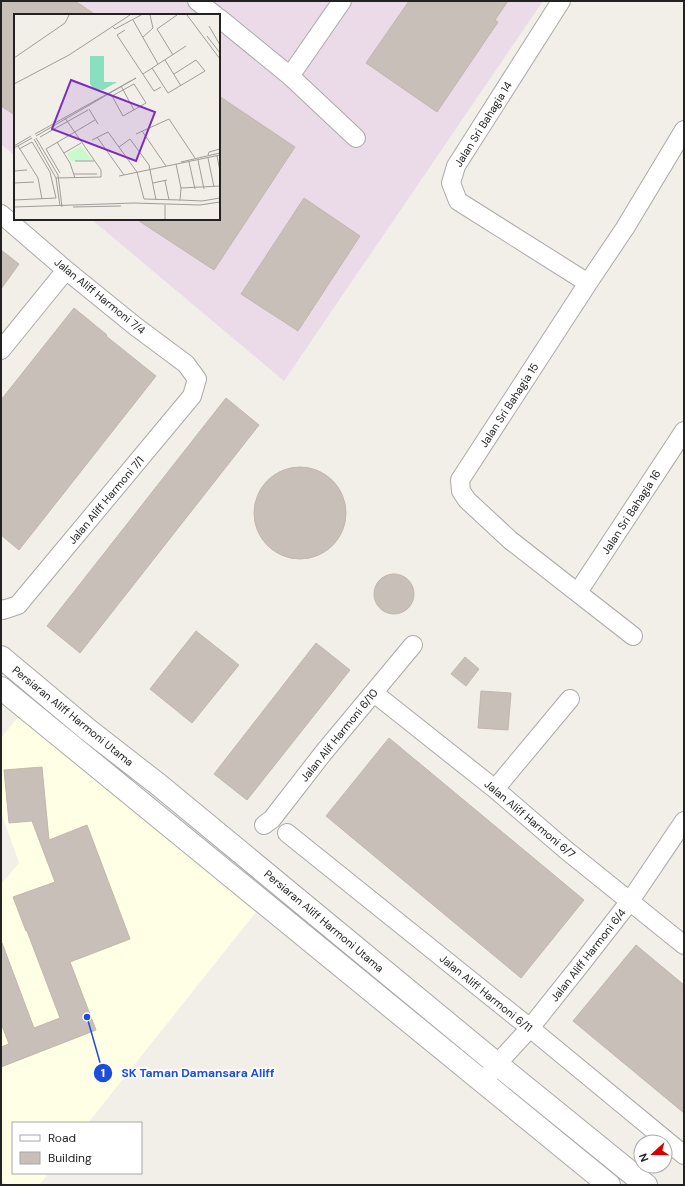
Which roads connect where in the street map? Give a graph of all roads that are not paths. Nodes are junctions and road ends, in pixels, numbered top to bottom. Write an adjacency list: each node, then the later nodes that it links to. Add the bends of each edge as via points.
1 (198, 1): 4 (street)
2 (342, 1): 6 (street)
3 (561, 1): 11 (street, Jalan Sri Bahagia 14, via 456,166 451,184 458,201)
4 (214, 14)
5 (220, 19): 6 (street)
6 (290, 76): 8 (street)
7 (684, 130): 11 (street, Jalan Sri Bahagia 15, via 626,228)
8 (356, 138)
9 (1, 214): 10 (street, Jalan Aliff Harmoni 7/4)
10 (66, 270): 12 (street); 13 (street, Jalan Aliff Harmoni 7/4, via 186,364)
11 (588, 283): 15 (street, Jalan Sri Bahagia 15, via 460,480 461,491 467,500 510,540)
12 (1, 350)
13 (197, 379): 16 (street, Jalan Aliff Harmoni 7/1, via 192,396 18,605)
14 (684, 430): 15 (street, Jalan Sri Bahagia 16)
15 (578, 592): 17 (street, Jalan Sri Bahagia 15)
16 (2, 609)
17 (633, 636)
18 (413, 645): 21 (street, Jalan Alif Harmoni 6/10)
19 (1, 657): 30 (street, Persiaran Aliff Harmoni Utama)
20 (1, 688): 31 (street, Persiaran Aliff Harmoni Utama)
21 (374, 693): 23 (street, Jalan Aliff Harmoni 6/7); 25 (street, Jalan Alif Harmoni 6/10, via 272,819)
22 (570, 699): 23 (street)
23 (495, 789): 27 (street, Jalan Aliff Harmoni 6/7)
24 (684, 821): 27 (street, Jalan Aliff Harmoni 6/4)
25 (264, 825)
26 (287, 833): 29 (street, Jalan Aliff Harmoni 6/11)
27 (630, 901): 28 (street, Jalan Aliff Harmoni 6/7); 29 (street, Jalan Aliff Harmoni 6/4)
28 (684, 945)
29 (530, 1028): 30 (street, Jalan Aliff Harmoni 6/4); 32 (street, Jalan Aliff Harmoni 6/11)
30 (497, 1064): 31 (street, Jalan Aliff Harmoni 6/4); 34 (street, Persiaran Aliff Harmoni Utama)
31 (484, 1082): 33 (street, Persiaran Aliff Harmoni Utama)
32 (684, 1155)
33 (609, 1185)
34 (646, 1185)

